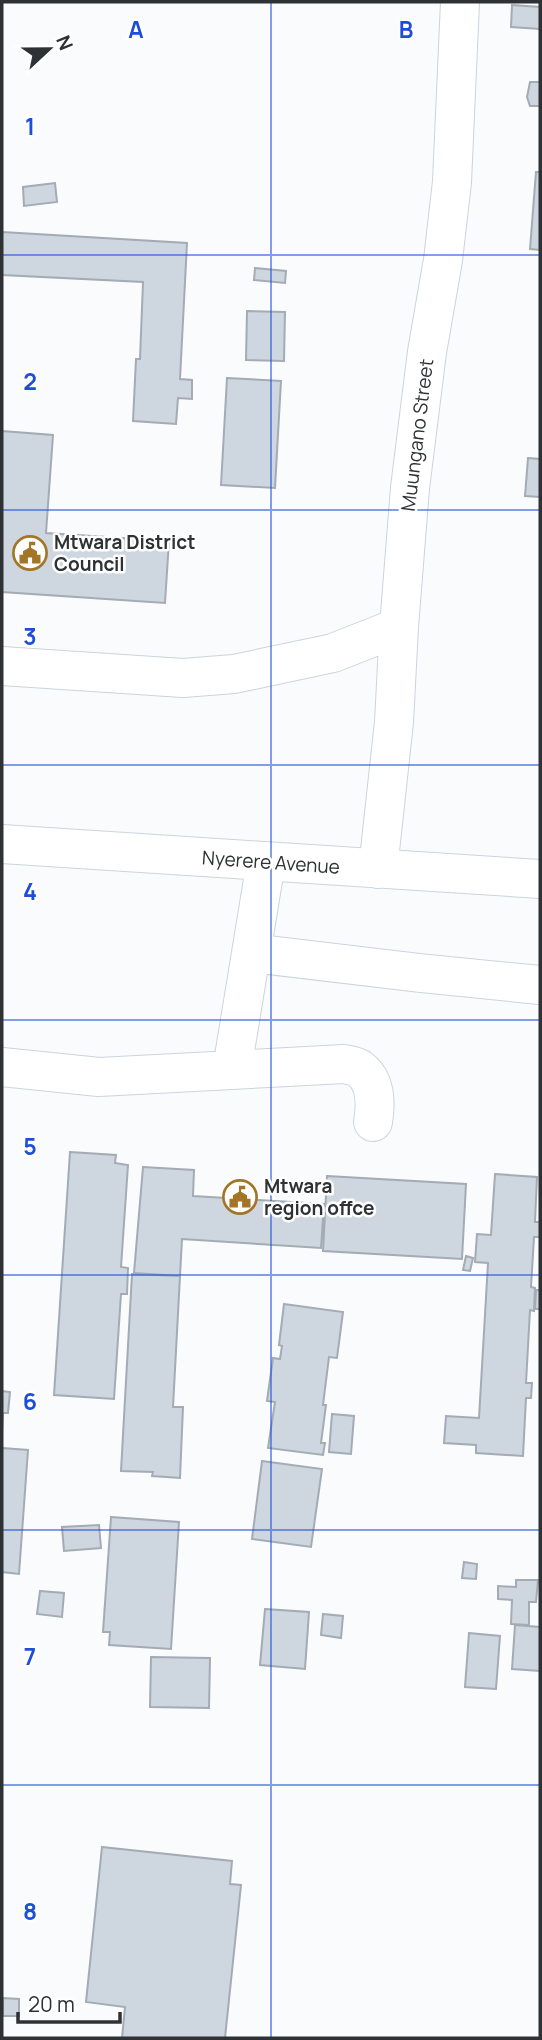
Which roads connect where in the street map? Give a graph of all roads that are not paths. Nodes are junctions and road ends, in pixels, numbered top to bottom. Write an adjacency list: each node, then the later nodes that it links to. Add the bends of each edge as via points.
1 (460, 2): 2 (street, Muungano Street, via 452,182 412,474)
2 (398, 626): 3 (street, via 333,653 234,674 183,678); 6 (street, Muungano Street, via 394,722)
3 (2, 666)
4 (2, 844): 5 (street, Nyerere Avenue)
5 (266, 862): 6 (street, Nyerere Avenue); 8 (street)
6 (378, 869): 7 (street, Nyerere Avenue)
7 (540, 879)
8 (252, 953): 9 (street); 11 (street)
9 (540, 985)
10 (2, 1067): 11 (street, via 99,1077)
11 (232, 1069): 12 (street, via 344,1064 360,1069 376,1102)
12 (373, 1122)

